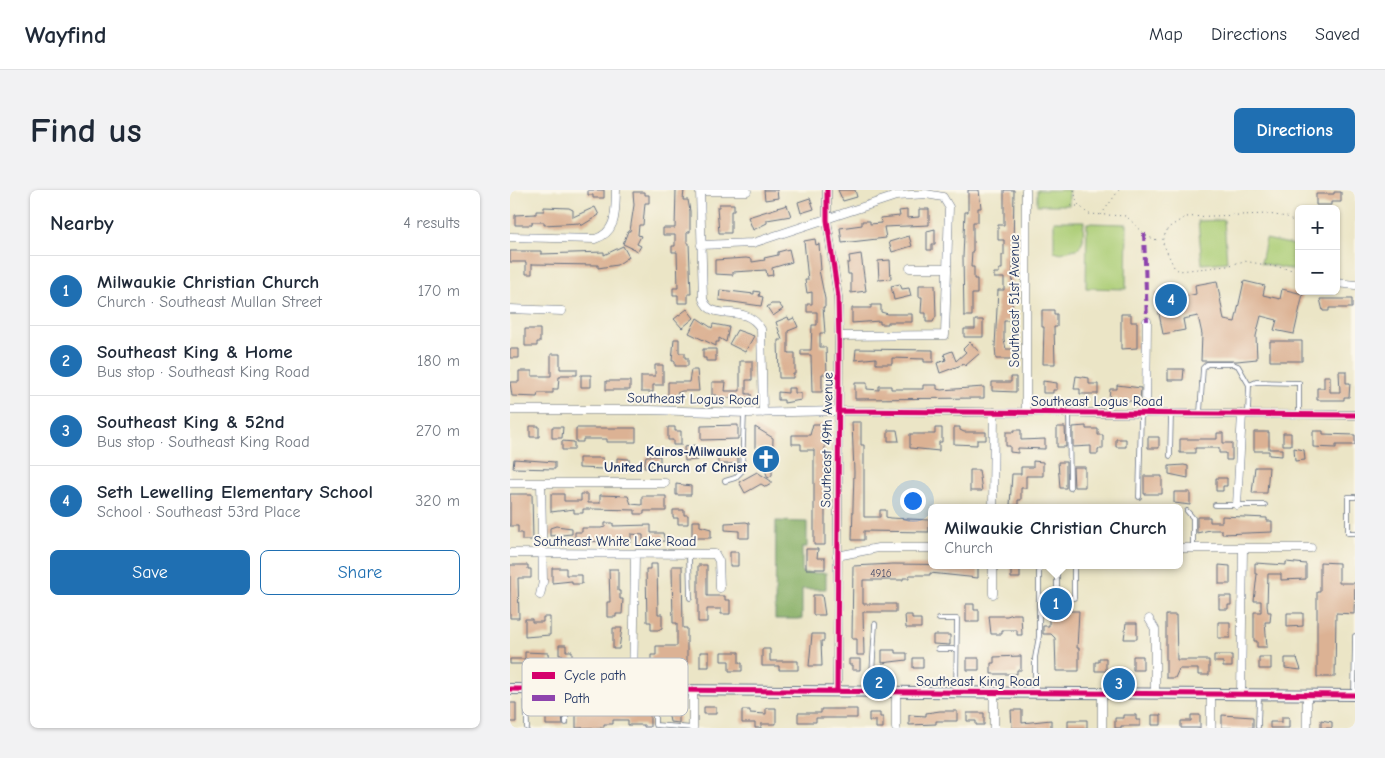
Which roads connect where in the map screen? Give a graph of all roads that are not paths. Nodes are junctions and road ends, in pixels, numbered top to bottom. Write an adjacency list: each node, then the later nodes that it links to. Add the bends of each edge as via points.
1 (616, 190): 7 (street, via 612,227 595,239)
2 (827, 190): 6 (street, Southeast 49th Avenue)
3 (1026, 190): 21 (street, Southeast 51st Avenue)
4 (700, 191): 5 (street); 8 (street)
5 (747, 191)
6 (827, 220): 8 (street, via 753,243); 10 (street, via 896,196 926,194 944,197 948,207); 16 (street, Southeast 49th Avenue, via 838,297)
7 (510, 237)
8 (701, 245): 23 (street, via 706,306 711,311 748,315 761,329)
9 (910, 268): 10 (street)
10 (947, 268): 16 (street, via 945,336)
11 (1340, 283): 12 (street)
12 (1355, 285)
13 (510, 309): 14 (street)
14 (562, 311)
15 (1147, 321): 25 (street)
16 (839, 336): 19 (street, Southeast 49th Avenue)
17 (1248, 386): 27 (lane, via 1238,366 1207,364 1201,373); 28 (lane); 29 (lane, via 1256,382 1299,382)
18 (510, 410): 22 (street, Southeast Logus Road)
19 (839, 411): 20 (street, Southeast Logus Road); 23 (street, Southeast Logus Road); 56 (street, Southeast 49th Avenue)
20 (994, 412): 21 (street, Southeast Logus Road); 39 (street)
21 (1026, 412): 24 (street, Southeast Logus Road)
22 (744, 413): 23 (street, Southeast Logus Road); 32 (lane, via 742,471 736,478)
23 (763, 413)
24 (1069, 413): 25 (street, Southeast Logus Road); 36 (lane)
25 (1143, 413): 26 (street, Southeast Logus Road); 37 (lane)
26 (1171, 413): 27 (street, Southeast Logus Road); 31 (lane)
27 (1200, 413): 28 (street, Southeast Logus Road)
28 (1245, 414): 29 (street, Southeast Logus Road); 41 (street)
29 (1298, 415): 30 (street, Southeast Logus Road)
30 (1355, 415)
31 (1170, 456)
32 (725, 481)
33 (510, 483): 34 (street)
34 (541, 483): 35 (street); 53 (street)
35 (665, 483)
36 (1070, 488)
37 (1139, 497)
38 (1355, 497): 44 (lane, via 1348,497)
39 (993, 504)
40 (1215, 505): 41 (lane)
41 (1237, 505): 42 (lane)
42 (1265, 505)
43 (1186, 511): 49 (lane, via 1193,518)
44 (1348, 516): 45 (lane); 46 (lane, via 1348,533)
45 (1355, 516)
46 (1355, 533)
47 (928, 548): 56 (street, via 878,548)
48 (1183, 548): 49 (street)
49 (1193, 548): 50 (street)
50 (1243, 548): 51 (street); 85 (street)
51 (1311, 548)
52 (510, 552): 53 (street, Southeast White Lake Road)
53 (543, 553): 54 (street, Southeast White Lake Road); 63 (street)
54 (635, 554): 55 (street, Southeast White Lake Road); 73 (street)
55 (689, 554): 61 (street, Southeast White Lake Road, via 717,556); 64 (lane)
56 (838, 556): 76 (street, Southeast 49th Avenue)
57 (993, 569): 62 (street)
58 (1038, 569): 65 (lane)
59 (1056, 569): 66 (lane)
60 (1074, 569): 66 (lane, via 1074,598)
61 (720, 588)
62 (993, 594)
63 (540, 595)
64 (690, 598)
65 (1039, 598): 66 (lane); 81 (lane)
66 (1057, 598)
67 (940, 619): 72 (lane, via 957,620)
68 (1149, 619): 83 (street, via 1155,629)
69 (875, 624): 77 (lane)
70 (1355, 636): 88 (lane)
71 (938, 649): 72 (lane)
72 (956, 649): 79 (lane)
73 (633, 658)
74 (688, 690): 75 (main road, Southeast King Road)
75 (693, 690): 76 (main road, Southeast King Road); 93 (street)
76 (837, 691): 77 (main road, Southeast King Road)
77 (871, 692): 78 (main road, Southeast King Road)
78 (896, 692): 79 (main road, Southeast King Road); 94 (street)
79 (956, 692): 80 (main road, Southeast King Road)
80 (994, 692): 81 (main road, Southeast King Road); 95 (street)
81 (1035, 693): 82 (main road, Southeast King Road)
82 (1102, 693): 83 (main road, Southeast King Road); 96 (street)
83 (1155, 694): 84 (main road, Southeast King Road)
84 (1211, 694): 85 (main road, Southeast King Road); 97 (street)
85 (1241, 694): 86 (main road, Southeast King Road)
86 (1259, 694): 87 (main road, Southeast King Road); 92 (lane)
87 (1307, 694): 88 (main road, Southeast King Road); 98 (street)
88 (1354, 695)
89 (566, 716): 91 (lane)
90 (655, 716): 93 (lane, via 655,725)
91 (566, 723)
92 (1258, 727)
93 (693, 728)
94 (896, 728)
95 (994, 728)
96 (1102, 728)
97 (1210, 728)
98 (1307, 728)

